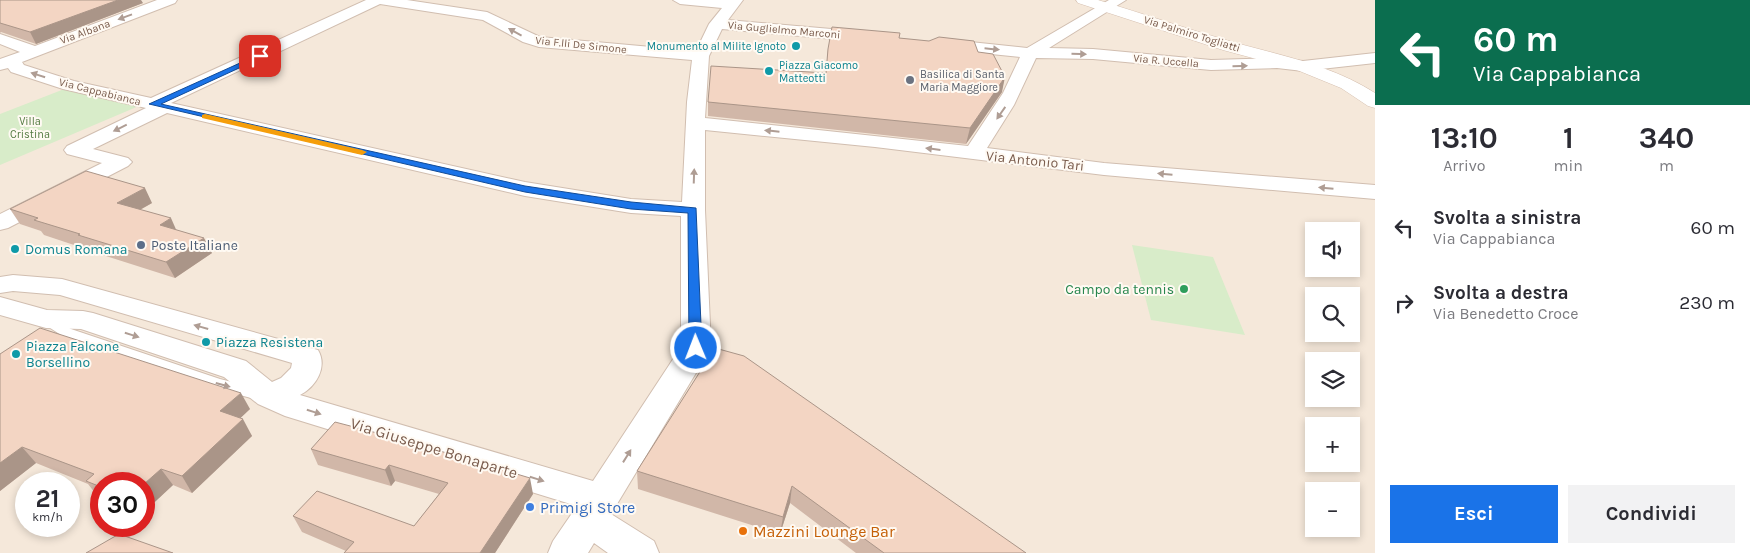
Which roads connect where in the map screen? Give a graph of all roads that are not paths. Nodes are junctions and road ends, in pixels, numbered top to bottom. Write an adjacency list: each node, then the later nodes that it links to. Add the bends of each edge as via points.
1 (170, 0): 11 (street, Via Albana, one-way to 11)
2 (378, 0): 13 (street, Via F.lli De Simone, one-way to 2, via 539,42 488,16); 18 (street)
3 (680, 0): 5 (street)
4 (1083, 0): 6 (street, Via Palmiro Togliatti)
5 (733, 2): 7 (street)
6 (1112, 4): 12 (street); 16 (street, Via Palmiro Togliatti, via 1229,46)
7 (717, 24): 8 (street, Via Guglielmo Marconi); 13 (street)
8 (880, 38)
9 (0, 40): 11 (street)
10 (929, 43): 12 (street, one-way to 12)
11 (34, 51): 15 (street, Via Albana)
12 (1030, 53): 16 (street, Via R. Uccella, one-way to 16, via 1093,54 1211,65); 20 (street, one-way to 20, via 1009,102)
13 (702, 56): 19 (street)
14 (1375, 58): 16 (street, Via R. Uccella)
15 (7, 63): 18 (street, Via Cappabianca, one-way to 15, via 69,85)
16 (1303, 66): 17 (street, Via Palmiro Togliatti, via 1348,84)
17 (1375, 102)
18 (158, 105): 22 (street, Via Cappabianca, via 525,189 631,206); 23 (street, one-way to 23, via 74,150 121,162)
19 (696, 123): 20 (street, Via Antonio Tari, one-way to 19); 22 (street, one-way to 19)
20 (973, 154): 21 (street, Via Antonio Tari, one-way to 20)
21 (1375, 192)
22 (693, 210): 26 (street, one-way to 22, via 710,351)
23 (0, 223)
24 (1, 299): 25 (street, Via Giuseppe Bonaparte, one-way to 25, via 46,319 83,320 235,369); 25 (street, Via Giuseppe Bonaparte, one-way to 24, via 292,386 306,372 307,357 62,287 34,284)
25 (268, 396): 26 (street, Via Giuseppe Bonaparte, one-way to 26)
26 (595, 509): 27 (street); 28 (street, Via Giuseppe Bonaparte)
27 (567, 553)
28 (640, 553)

